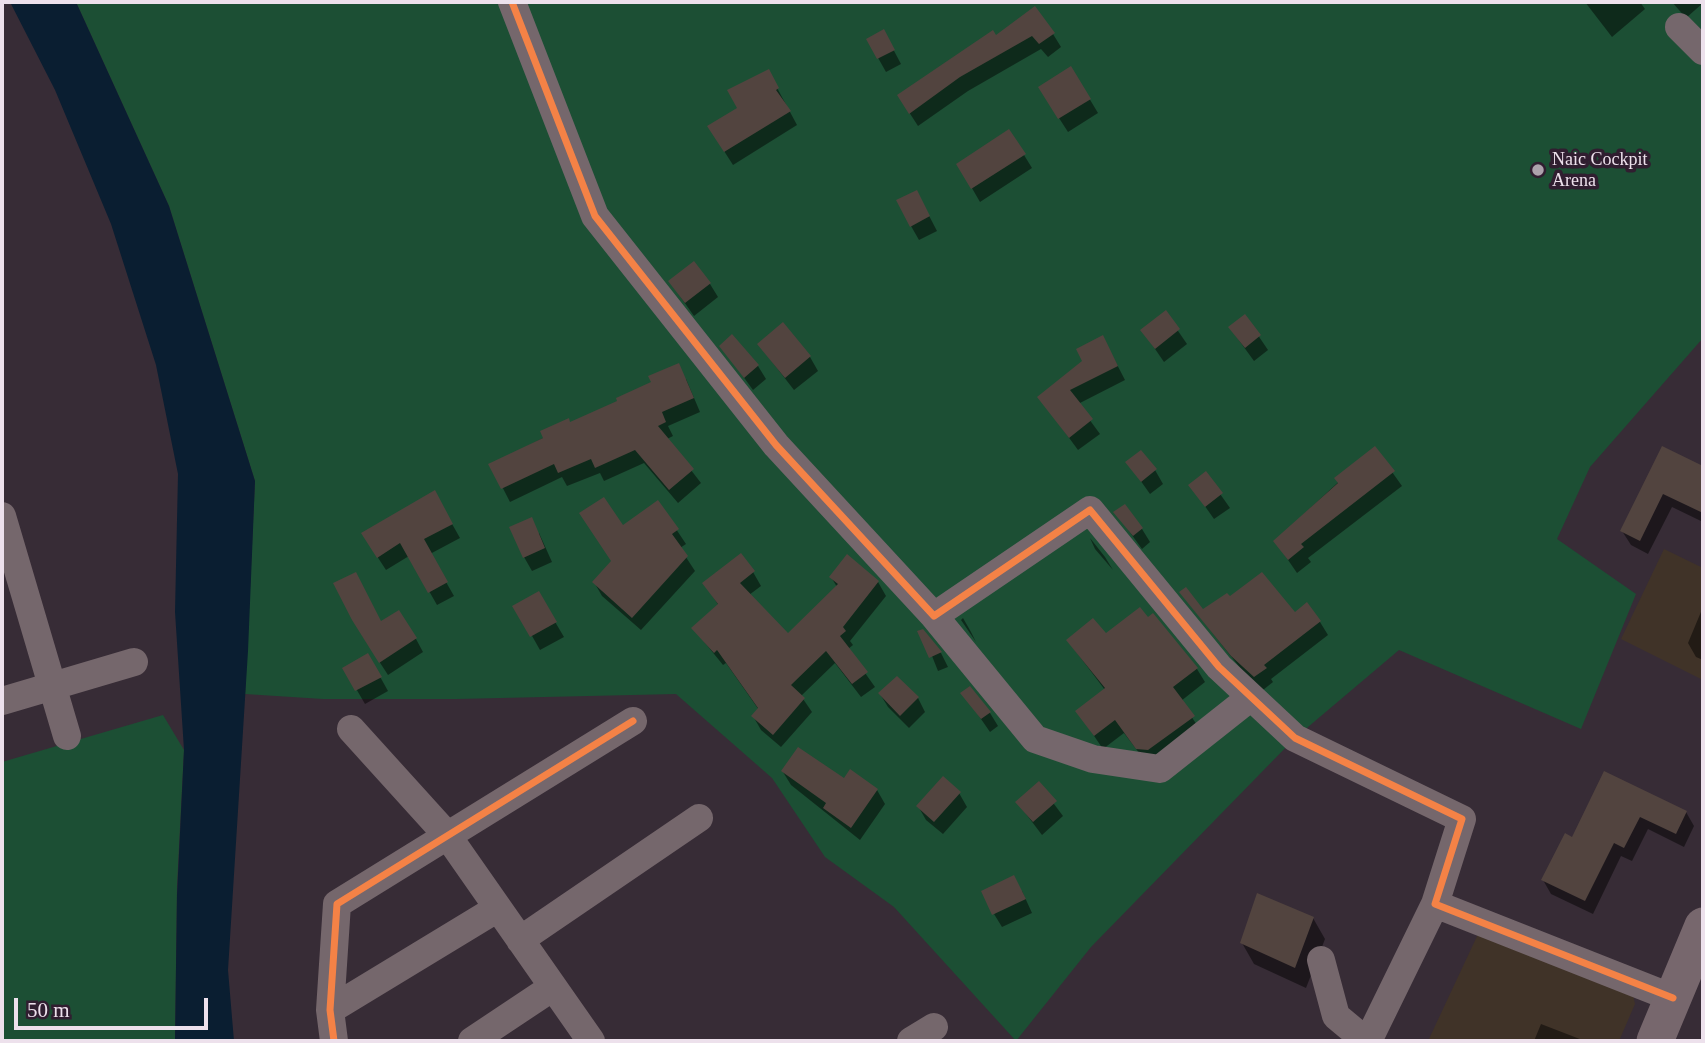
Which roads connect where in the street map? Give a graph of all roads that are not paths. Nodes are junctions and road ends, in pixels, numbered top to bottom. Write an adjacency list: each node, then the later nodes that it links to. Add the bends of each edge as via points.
1 (512, 2): 5 (street, via 595,216 776,444)
2 (1679, 27): 3 (street)
3 (1703, 51)
4 (2, 516): 7 (street)
5 (934, 616): 8 (street, via 1035,739 1093,759 1160,769); 8 (street, via 1090,510 1219,667)
6 (134, 662): 7 (street)
7 (51, 686): 9 (street); 12 (street)
8 (1251, 696): 15 (street, via 1295,738 1462,819)
9 (2, 701)
10 (633, 721): 14 (street)
11 (351, 729): 14 (street)
12 (67, 736)
13 (699, 818): 18 (street)
14 (447, 835): 16 (street); 22 (street, via 338,904)
15 (1435, 904): 21 (street); 26 (street)
16 (498, 908): 18 (street); 22 (street)
17 (1703, 926): 21 (main road)
18 (520, 940): 20 (street)
19 (1321, 960): 26 (street, via 1336,1016)
20 (553, 987): 24 (street); 25 (street)
21 (1673, 998): 27 (main road)
22 (330, 1010): 23 (street)
23 (334, 1041)
24 (472, 1041)
25 (591, 1041)
26 (1367, 1041)
27 (1655, 1041)

